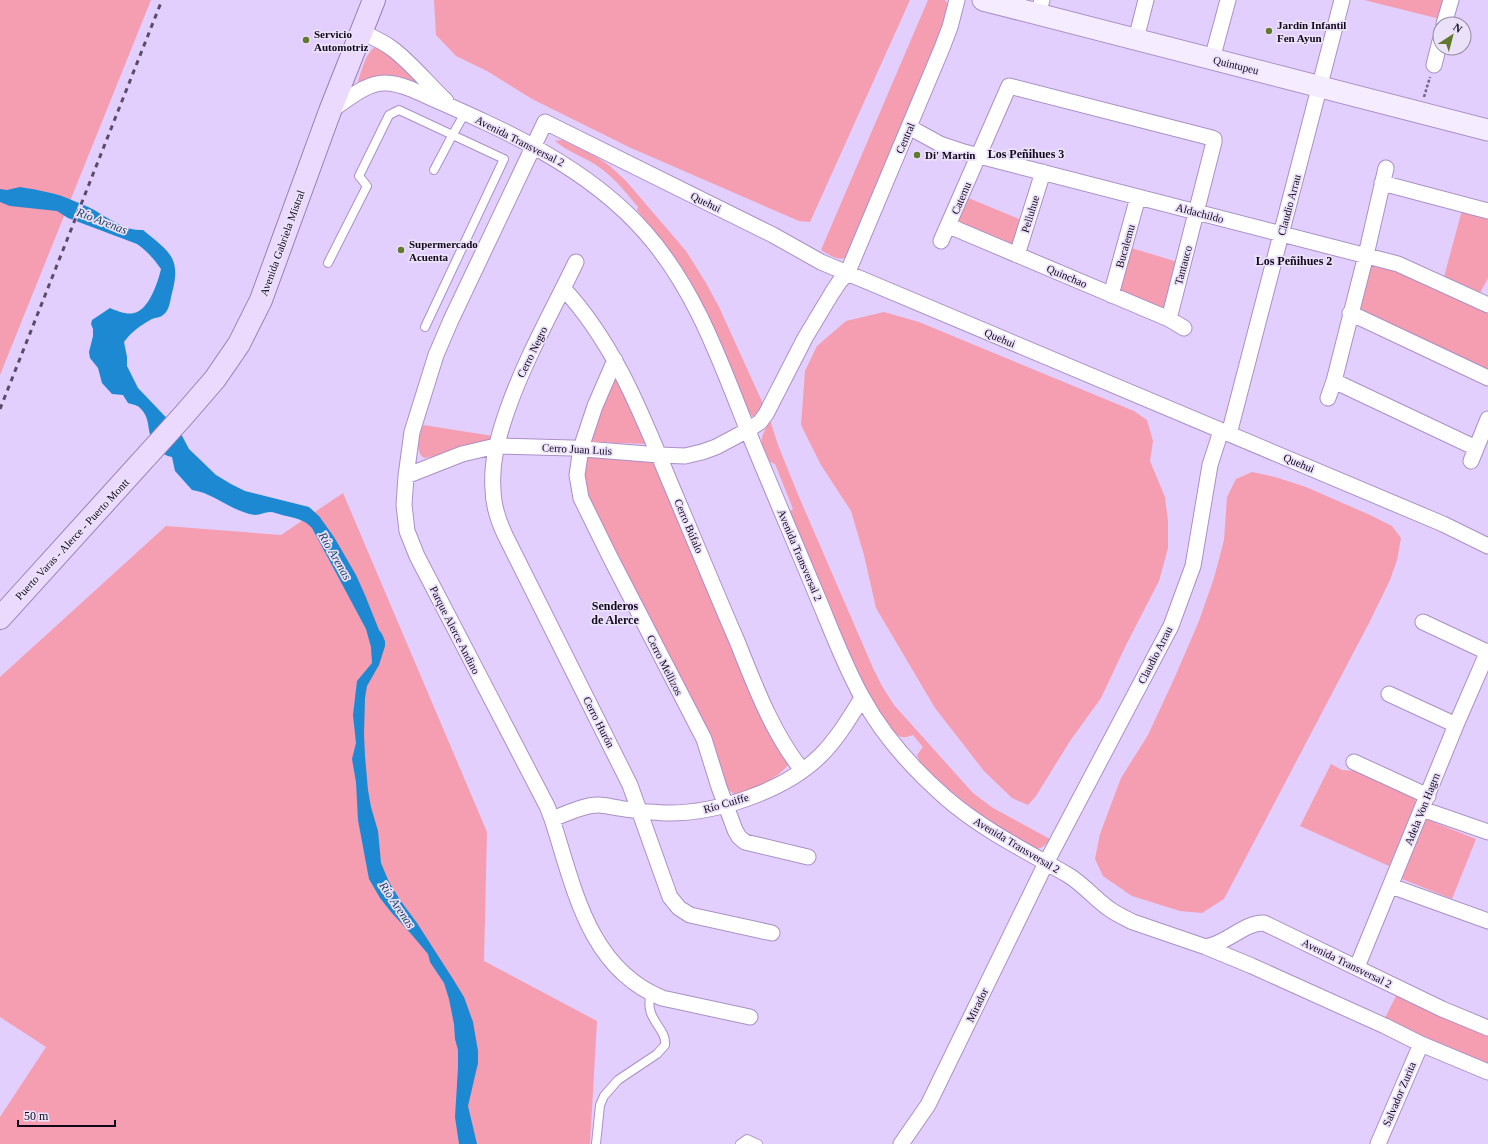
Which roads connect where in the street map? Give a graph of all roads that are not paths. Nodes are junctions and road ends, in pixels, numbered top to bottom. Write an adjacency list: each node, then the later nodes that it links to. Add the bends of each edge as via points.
1 (374, 0): 10 (main road, Avenida Gabriela Mistral)
2 (957, 0): 18 (street, Central, via 950,28)
3 (983, 0): 8 (street, Quintupeu)
4 (1146, 0): 11 (street)
5 (1228, 0): 13 (street)
6 (1342, 0): 15 (street, Claudio Arrau)
7 (1451, 0): 9 (street)
8 (1040, 7): 11 (street, Quintupeu)
9 (1446, 16)
10 (361, 32): 16 (main road, Avenida Gabriela Mistral); 17 (street, Avenida Transversal 2, via 393,49)
11 (1136, 39): 13 (street, Quintupeu)
12 (1436, 56): 14 (street)
13 (1212, 59): 15 (street, Quintupeu)
14 (1434, 65)
15 (1320, 87): 19 (street, Quintupeu); 31 (street, Claudio Arrau)
16 (330, 111): 17 (street, Avenida Transversal 2, via 360,91 385,82 400,85); 55 (main road, Avenida Gabriela Mistral, via 269,280 249,326 226,365)
17 (459, 111): 20 (lane); 21 (street, Avenida Transversal 2)
18 (910, 127): 22 (street, Aldachildo, via 940,144); 37 (street, Central)
19 (1488, 130)
20 (452, 134): 24 (lane); 36 (lane, via 399,110 389,115 359,176 367,186); 43 (lane, via 504,159)
21 (533, 146): 37 (street, Quehui, via 545,122); 50 (street, Avenida Transversal 2, via 577,172 605,193 659,249 684,284 701,317); 56 (street, Parque Alerce Andino, via 436,355 412,432)
22 (979, 156): 25 (street, Aldachildo); 29 (street, Catemu, via 1007,88 1012,86 1214,139); 30 (street, Catemu)
23 (1386, 168): 26 (street)
24 (434, 170)
25 (1043, 172): 27 (street, Aldachildo); 33 (street, Pelluhue)
26 (1382, 184): 28 (street); 34 (street)
27 (1138, 197): 29 (street, Aldachildo); 39 (street, Bucalemu)
28 (1488, 211)
29 (1197, 212): 31 (street, Aldachildo); 42 (street, Tantauco)
30 (949, 226): 32 (street, Catemu); 33 (street, Quinchao)
31 (1281, 234): 34 (street, Aldachildo); 51 (street, Claudio Arrau)
32 (942, 241)
33 (1018, 255): 39 (street, Quinchao)
34 (1366, 255): 40 (street, Aldachildo, via 1404,266); 41 (street)
35 (576, 262): 38 (street, Cerro Negro)
36 (328, 263)
37 (847, 274): 50 (street, Central, via 832,293 805,338 766,414); 51 (street, Quehui)
38 (563, 288): 45 (street, Cerro Búfalo, via 593,323); 52 (street, Cerro Negro, via 517,382)
39 (1111, 295): 42 (street, Quinchao)
40 (1488, 305)
41 (1350, 313): 46 (street); 47 (street)
42 (1169, 319): 44 (street, Quinchao)
43 (425, 327)
44 (1184, 328)
45 (615, 360): 53 (street, Cerro Mellizos, via 595,406); 54 (street, Cerro Búfalo)
46 (1488, 378)
47 (1334, 381): 48 (street); 49 (street, via 1473,454)
48 (1328, 398)
49 (1488, 419)
50 (748, 430): 54 (street, Cerro Juan Luis, via 702,452 685,456); 62 (street, Avenida Transversal 2)
51 (1225, 432): 57 (street, Quehui); 72 (street, Claudio Arrau, via 1210,464 1193,566 1171,626)
52 (496, 446): 53 (street, Cerro Juan Luis); 56 (street, Cerro Juan Luis, via 462,454); 68 (street, Cerro Hurón, via 493,488 500,523 625,773)
53 (581, 448): 54 (street, Cerro Juan Luis); 67 (street, Cerro Mellizos, via 577,475 581,498 704,739)
54 (659, 455): 65 (street, Cerro Búfalo, via 763,703 787,750)
55 (144, 460): 58 (main road, Puerto Varas - Alerce - Puerto Montt)
56 (406, 476): 69 (street, Parque Alerce Andino, via 405,518 417,556)
57 (1488, 546)
58 (0, 618)
59 (1423, 622): 60 (street)
60 (1488, 652): 63 (street, Adela Von Hagrn)
61 (1389, 694): 63 (street)
62 (862, 698): 65 (street, Río Cuiffe, via 833,741 821,755); 72 (street, Avenida Transversal 2, via 908,761 946,798 989,831)
63 (1456, 725): 66 (street, Adela Von Hagrn)
64 (1354, 762): 66 (street)
65 (802, 770): 67 (street, Río Cuiffe, via 767,790)
66 (1425, 802): 70 (street); 73 (street, Adela Von Hagrn)
67 (725, 805): 68 (street, Río Cuiffe, via 683,813); 71 (street, Cerro Mellizos, via 735,830 746,842)
68 (640, 811): 69 (street, Río Cuiffe, via 592,805); 75 (street, Cerro Hurón, via 670,897 679,908 690,915)
69 (552, 819): 78 (street, Parque Alerce Andino, via 580,906 598,945 618,970)
70 (1488, 832)
71 (808, 857)
72 (1046, 863): 76 (street, Avenida Transversal 2, via 1072,877 1107,908 1122,917); 86 (street, Mirador, via 931,1098)
73 (1391, 886): 74 (street); 77 (street, Adela Von Hagrn)
74 (1488, 921)
75 (772, 933)
76 (1206, 947): 77 (street, Avenida Transversal 2, via 1219,944 1256,923 1264,923); 81 (street, Avenida Transversal 2)
77 (1357, 967): 80 (street, Avenida Transversal 2, via 1442,1009)
78 (651, 993): 79 (street, Parque Alerce Andino, via 662,998); 83 (lane, via 648,1008 664,1037 664,1045 657,1054 618,1080 604,1096 600,1105)
79 (750, 1017)
80 (1488, 1028)
81 (1420, 1044): 82 (street, Avenida Transversal 2); 87 (street, Salvador Zurita)
82 (1488, 1072)
83 (596, 1144)
84 (740, 1144): 85 (lane, via 747,1138)
85 (758, 1144)
86 (901, 1144)
87 (1378, 1144)

